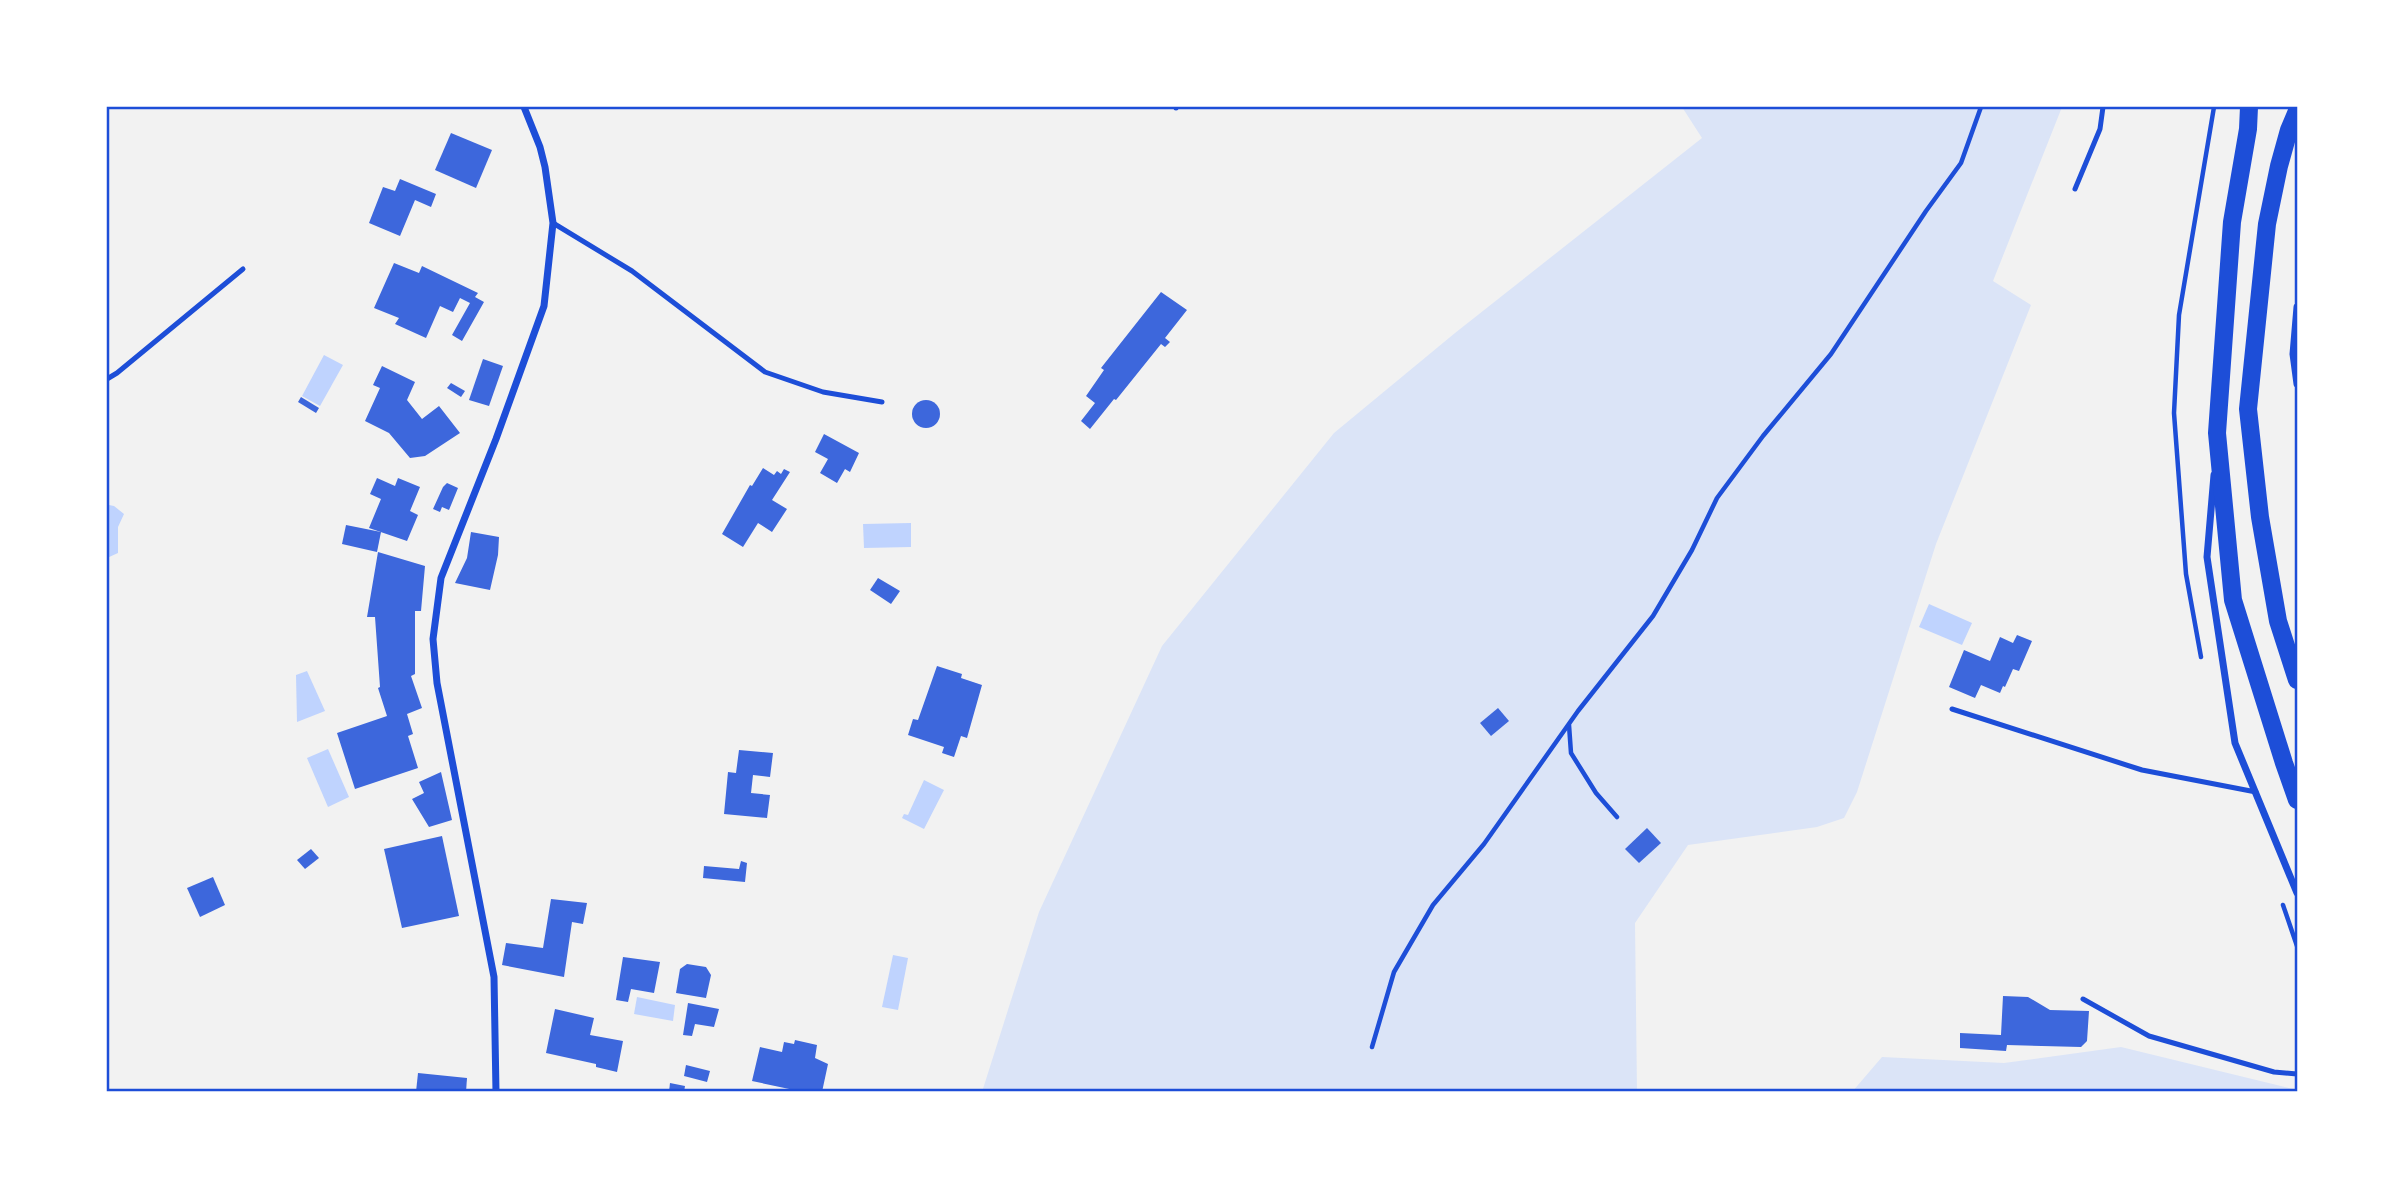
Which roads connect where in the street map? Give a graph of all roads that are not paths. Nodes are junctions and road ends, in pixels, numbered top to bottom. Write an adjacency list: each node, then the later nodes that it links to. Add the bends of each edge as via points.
1 (524, 107): 6 (street, via 540,147)
2 (2103, 107): 5 (lane, via 2100,129)
3 (2249, 107): 12 (main road, via 2232,222)
4 (2297, 111): 13 (main road, via 2267,224 2248,409 2278,621)
5 (2075, 189)
6 (553, 223): 11 (lane, via 632,271 765,372 823,393); 20 (street, via 544,306 442,578 433,639 494,977)
7 (243, 269): 9 (lane)
8 (2297, 307): 10 (street, via 2293,354)
9 (107, 379)
10 (2297, 384)
11 (882, 402)
12 (2217, 433): 15 (street, via 2207,557 2235,743); 16 (main road, via 2233,600)
13 (2297, 680)
14 (1952, 709): 15 (lane, via 2142,770)
15 (2256, 792): 17 (street)
16 (2297, 800)
17 (2297, 893)
18 (2083, 999): 19 (lane, via 2149,1036 2274,1072)
19 (2297, 1074)
20 (496, 1092)

